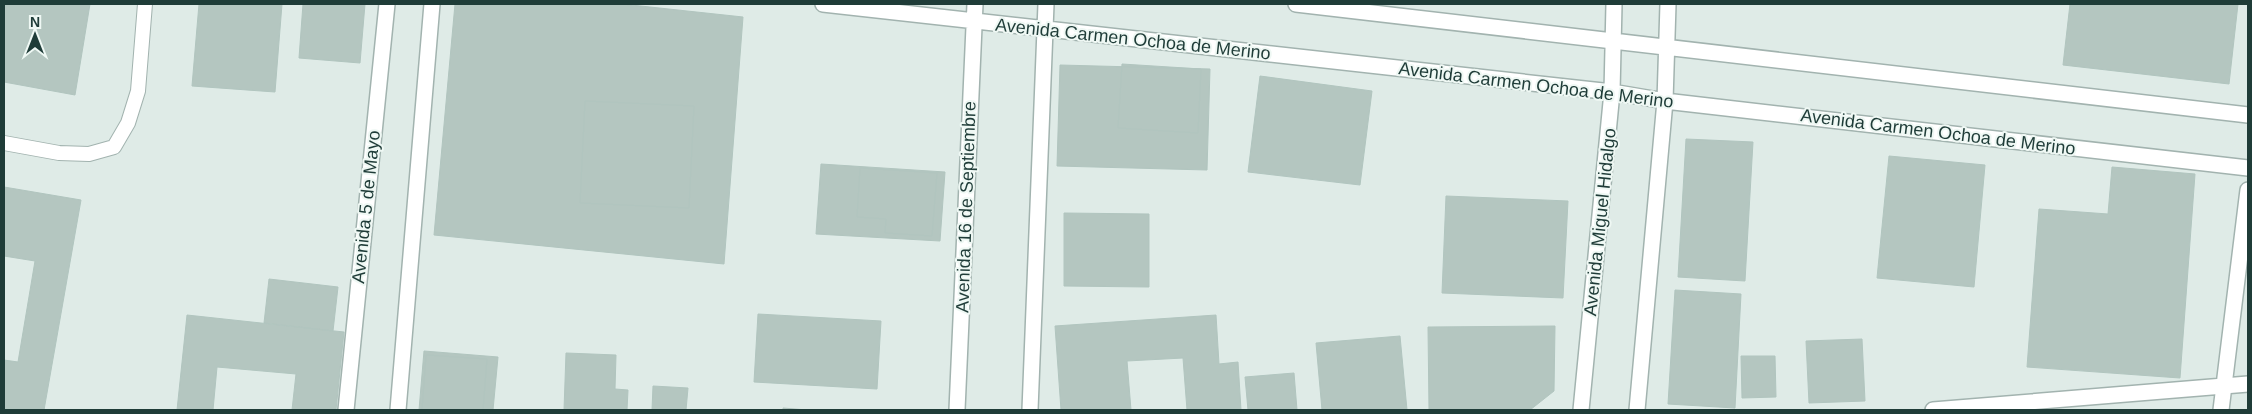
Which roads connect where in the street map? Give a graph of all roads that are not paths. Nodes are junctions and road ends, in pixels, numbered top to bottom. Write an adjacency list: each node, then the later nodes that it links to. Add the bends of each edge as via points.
1 (145, 4): 17 (lane, via 138,91 128,123 114,147 89,154 59,153)
2 (387, 4): 22 (street, Avenida 5 de Mayo)
3 (432, 4): 23 (street)
4 (823, 4): 10 (street, Avenida Carmen Ochoa de Merino)
5 (975, 4): 10 (street, Avenida 16 de Septiembre)
6 (1046, 4): 11 (street)
7 (1296, 4): 12 (street)
8 (1614, 4): 12 (street, Avenida Miguel Hidalgo)
9 (1668, 4): 13 (street)
10 (974, 22): 11 (street, Avenida Carmen Ochoa de Merino); 24 (street, Avenida 16 de Septiembre)
11 (1045, 28): 14 (street, Avenida Carmen Ochoa de Merino); 25 (street)
12 (1612, 41): 13 (street); 14 (street, Avenida Miguel Hidalgo)
13 (1666, 48): 15 (street); 16 (street)
14 (1612, 92): 15 (street, Avenida Carmen Ochoa de Merino); 26 (street, Avenida Miguel Hidalgo)
15 (1665, 101): 18 (street, Avenida Carmen Ochoa de Merino); 27 (street)
16 (2248, 115)
17 (4, 143)
18 (2248, 168)
19 (2248, 190): 21 (street)
20 (2248, 384): 21 (street)
21 (2224, 386): 28 (street); 29 (street)
22 (346, 410)
23 (398, 410)
24 (958, 410)
25 (1030, 410)
26 (1581, 410)
27 (1637, 410)
28 (1933, 410)
29 (2221, 410)

